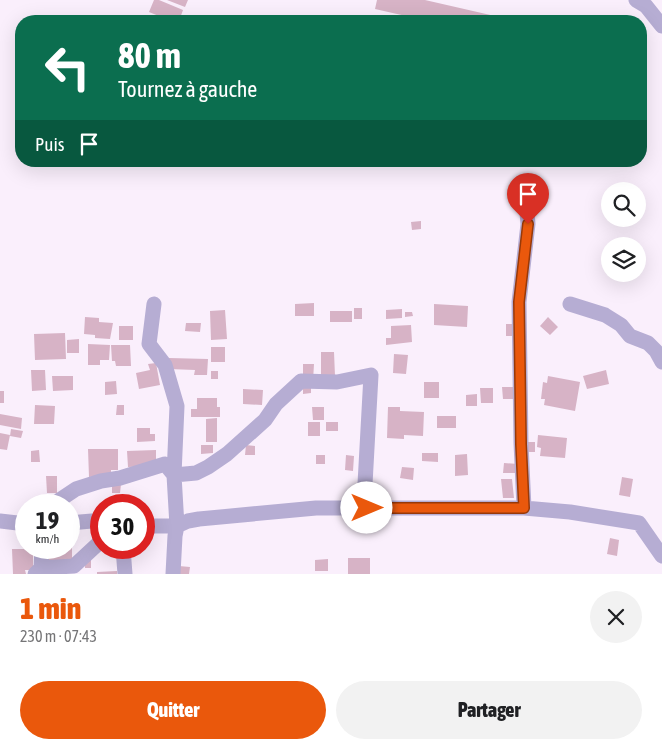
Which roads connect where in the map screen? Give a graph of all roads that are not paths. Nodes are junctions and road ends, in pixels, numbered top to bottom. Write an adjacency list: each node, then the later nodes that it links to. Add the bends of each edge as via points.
1 (636, 0): 2 (street, via 646,6)
2 (662, 26)
3 (521, 184): 10 (street, via 528,224 519,302)
4 (154, 304): 7 (street, via 149,344 165,364 177,406)
5 (570, 304): 6 (street, via 605,315 621,325 630,336 648,343)
6 (662, 362)
7 (174, 475): 8 (street, via 165,464 76,489); 9 (street, via 196,473 228,454 266,420 276,404 301,381 338,382 371,374 365,484); 14 (street)
8 (68, 494)
9 (367, 508): 10 (street); 14 (street, via 316,508 199,519)
10 (524, 508): 16 (street, via 639,523)
11 (0, 521): 12 (street)
12 (15, 523)
13 (155, 526): 14 (street)
14 (177, 526): 20 (street)
15 (90, 551): 18 (street, via 74,566)
16 (662, 556)
17 (124, 559): 19 (street)
18 (38, 571)
19 (125, 574)
20 (173, 574)

